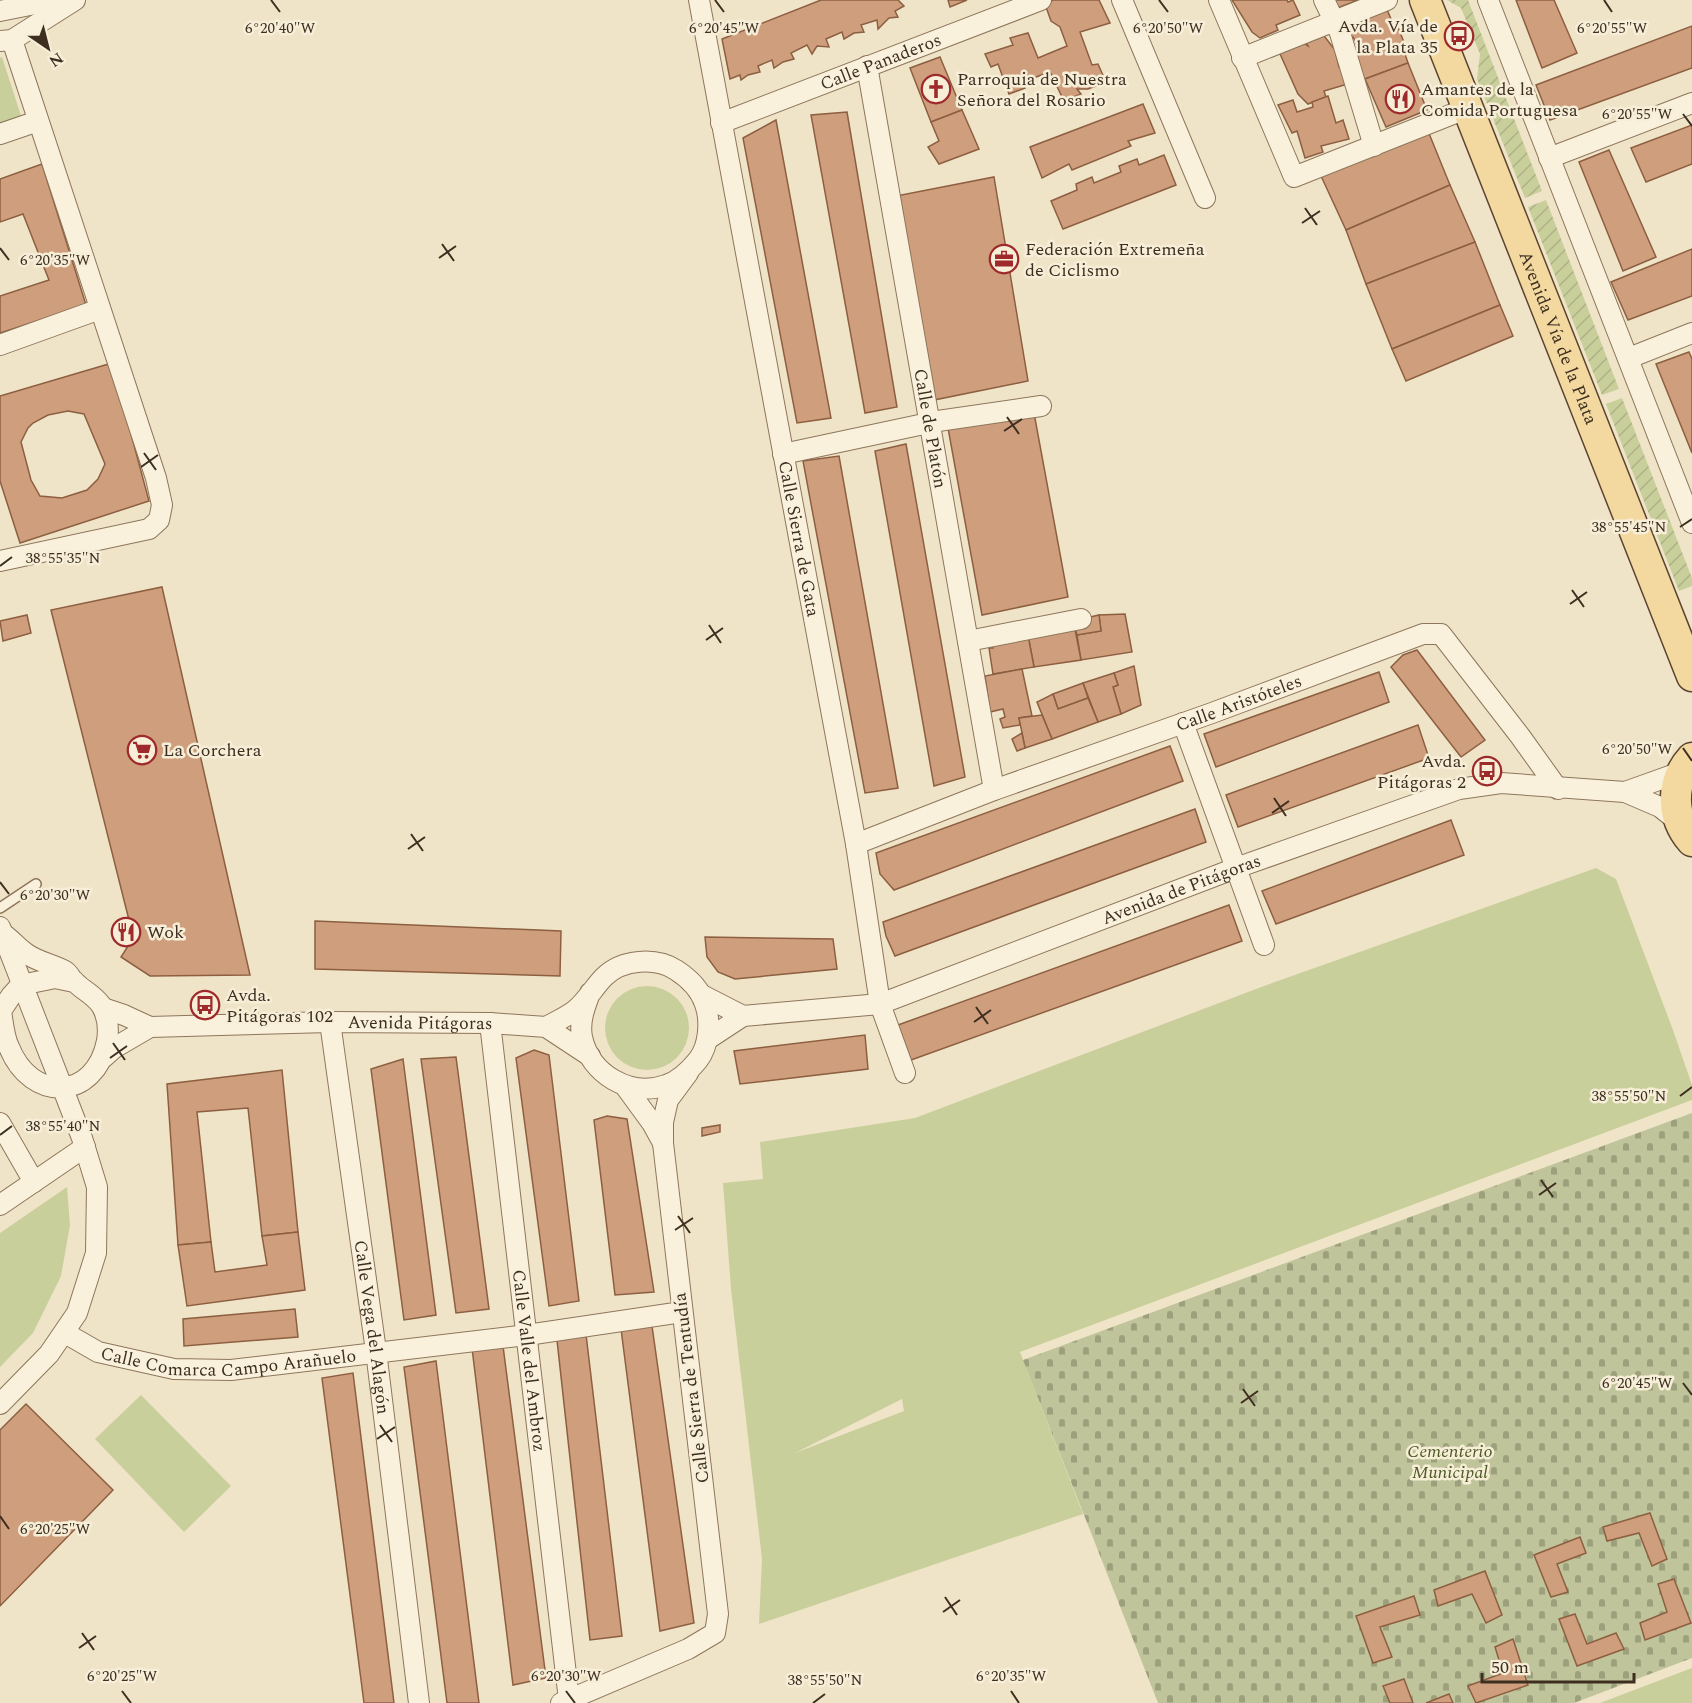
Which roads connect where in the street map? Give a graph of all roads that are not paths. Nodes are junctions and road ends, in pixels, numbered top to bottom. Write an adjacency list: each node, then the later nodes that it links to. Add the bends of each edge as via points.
1 (52, 0): 11 (street)
2 (75, 0): 13 (street)
3 (699, 0): 19 (street, Calle Sierra de Gata)
4 (1041, 0): 15 (street, Calle Panaderos)
5 (1122, 0): 23 (street)
6 (1219, 0): 14 (street)
7 (1324, 0): 12 (street)
8 (1388, 0): 12 (street)
9 (1425, 0): 17 (main road, Avenida Vía de la Plata)
10 (1488, 0): 22 (street)
11 (1, 9)
12 (1335, 21): 14 (street); 21 (street)
13 (6, 40): 18 (street)
14 (1242, 58): 21 (street, via 1293,177)
15 (867, 66): 19 (street, Calle Panaderos); 29 (street, Calle de Platón)
16 (1692, 103): 22 (street)
17 (1468, 108): 21 (street); 35 (main road, Avenida Vía de la Plata)
18 (39, 120): 20 (street); 24 (street)
19 (721, 123): 30 (street, Calle Sierra de Gata)
20 (0, 134)
21 (1374, 146)
22 (1549, 158): 27 (street)
23 (1204, 198)
24 (100, 309): 26 (street); 32 (street, via 156,478 162,505 159,520 149,529)
25 (1692, 333): 27 (street)
26 (0, 345)
27 (1629, 358): 31 (street)
28 (1041, 406): 29 (street)
29 (930, 424): 30 (street); 34 (street, Calle de Platón)
30 (783, 454): 42 (street, Calle Sierra de Gata)
31 (1692, 523)
32 (0, 561)
33 (1081, 619): 34 (street)
34 (968, 641): 39 (street, Calle de Platón)
35 (1692, 676)
36 (1183, 723): 38 (street, Calle Aristóteles, via 1418,635 1441,634); 39 (street, Calle Aristóteles); 43 (street)
37 (1687, 765): 40 (street); 41 (main road, via 1675,801)
38 (1558, 789): 40 (street, Avenida de Pitágoras); 43 (street, Avenida de Pitágoras, via 1501,783 1459,789)
39 (994, 790): 42 (street, Calle Aristóteles)
40 (1625, 792): 41 (street, via 1660,807)
41 (1686, 832)
42 (856, 844): 52 (street, Calle Sierra de Gata)
43 (1236, 868): 47 (street); 52 (street, Avenida de Pitágoras)
44 (36, 884): 45 (lane)
45 (0, 908)
46 (1, 930): 48 (street, via 27,954 66,971); 49 (street)
47 (1264, 945)
48 (74, 982): 49 (street, via 55,978); 53 (street, via 91,993)
49 (21, 986): 54 (street); 67 (street)
50 (590, 993): 51 (street, via 606,975 626,964 649,961 670,966 689,978); 59 (street, via 574,1011); 62 (street, via 582,1014 582,1036)
51 (702, 995): 55 (street); 60 (street, via 707,1008)
52 (879, 1004): 55 (street, Avenida de Pitágoras); 65 (street, Calle Sierra de Gata)
53 (102, 1008): 58 (street, Avenida Pitágoras); 63 (street, via 109,1031)
54 (1, 1012): 61 (street)
55 (743, 1016): 60 (street, Avenida de Pitágoras)
56 (330, 1022): 57 (street, Avenida Pitágoras); 58 (street, Avenida Pitágoras); 76 (street, Calle Vega del Alagón)
57 (490, 1023): 59 (street, Avenida Pitágoras); 75 (street, Calle Valle del Ambroz)
58 (150, 1027): 63 (street, Avenida Pitágoras)
59 (546, 1027): 62 (street, Avenida Pitágoras)
60 (708, 1039): 64 (street)
61 (4, 1045): 67 (street, via 30,1077 41,1085)
62 (590, 1056): 66 (street, via 605,1075)
63 (104, 1057): 67 (street, Avenida Pitágoras, via 93,1073)
64 (688, 1073): 66 (street, via 659,1088); 69 (street, Calle Sierra de Tentudía, via 668,1100)
65 (905, 1073)
66 (625, 1086): 69 (street, Calle Sierra de Tentudía)
67 (62, 1088): 70 (street)
68 (0, 1123): 71 (street)
69 (663, 1143): 73 (street, Calle Sierra de Tentudía)
70 (85, 1147): 71 (street); 74 (street, via 97,1187 96,1253 77,1313)
71 (34, 1182): 72 (street)
72 (0, 1205)
73 (682, 1312): 75 (street, Calle Comarca Campo Arañuelo); 78 (street, Calle Sierra de Tentudía, via 718,1614 715,1634)
74 (65, 1333): 76 (street, Calle Comarca Campo Arañuelo, via 98,1352 174,1369 231,1370); 77 (street, via 50,1354)
75 (527, 1335): 76 (street, Calle Comarca Campo Arañuelo); 78 (street, Calle Valle del Ambroz)
76 (376, 1352): 79 (street, Calle Vega del Alagón)
77 (0, 1403)
78 (565, 1701)
79 (419, 1703)

